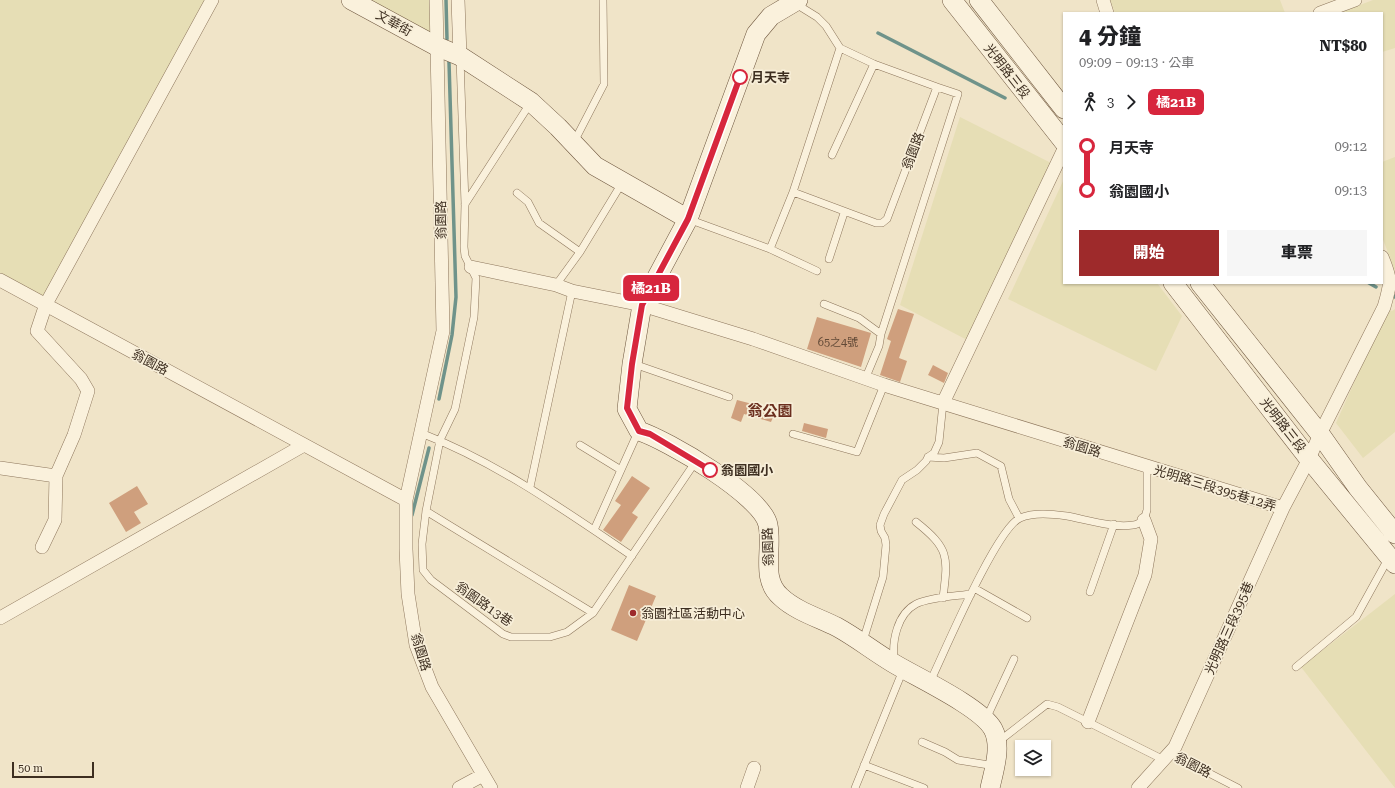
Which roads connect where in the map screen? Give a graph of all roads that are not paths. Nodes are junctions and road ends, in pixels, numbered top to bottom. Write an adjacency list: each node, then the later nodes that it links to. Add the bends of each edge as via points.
1 (212, 0): 41 (street)
2 (352, 0): 13 (street, 文華街)
3 (436, 0): 13 (street, 翁園路)
4 (458, 0): 15 (street)
5 (603, 0): 21 (lane, via 604,84)
6 (952, 0): 20 (street, 光明路三段)
7 (979, 0): 19 (street, 光明路三段)
8 (1103, 0): 11 (street)
9 (1355, 0): 12 (street)
10 (795, 1): 14 (lane, via 826,26); 29 (street, via 771,16 756,34)
11 (1108, 12)
12 (1323, 12)
13 (436, 46): 15 (street); 51 (street, 翁園路, via 443,331)
14 (840, 48): 16 (lane); 25 (lane)
15 (460, 56): 18 (street); 27 (lane, 翁園路13巷)
16 (874, 64): 17 (lane); 23 (lane)
17 (938, 87): 28 (lane, 翁園路, via 887,219 882,223 876,223); 44 (lane, via 958,94)
18 (531, 102): 21 (street, via 558,126); 27 (lane, 翁園路)
19 (1063, 108)
20 (1063, 141)
21 (573, 144): 24 (street, via 595,166)
22 (1063, 151): 49 (street)
23 (832, 155)
24 (622, 183): 29 (street); 31 (lane)
25 (793, 192): 28 (lane, 翁園路); 30 (lane)
26 (517, 193): 31 (lane, via 528,202 539,222)
27 (465, 204): 34 (lane, 翁園路13巷, via 464,247 465,256)
28 (844, 212): 32 (lane)
29 (688, 219): 30 (lane); 43 (street)
30 (770, 249): 35 (lane)
31 (580, 252): 39 (lane)
32 (829, 259)
33 (1383, 259): 53 (street, via 1390,275 1384,307)
34 (471, 267): 39 (street, 翁園路); 54 (lane, 翁園路13巷, via 476,278 474,318 455,409)
35 (817, 271)
36 (0, 280): 41 (street, 翁園路)
37 (1174, 284): 58 (street, 光明路三段)
38 (1201, 284): 53 (street, 光明路三段)
39 (556, 285): 40 (street, 翁園路)
40 (572, 291): 43 (street, 翁園路); 64 (lane)
41 (46, 304): 56 (street, 翁園路, via 78,324); 63 (street, via 37,331 81,379 88,391 74,435)
42 (824, 304): 44 (lane, via 859,318)
43 (642, 305): 45 (street); 46 (street, 翁園路)
44 (881, 334): 46 (lane, via 879,346)
45 (632, 364): 48 (lane); 50 (street, via 627,408)
46 (866, 377): 47 (street, 翁園路)
47 (884, 385): 49 (street, 翁園路); 52 (lane, via 857,452)
48 (729, 397)
49 (943, 403): 57 (lane, via 939,442 934,453); 60 (street, 翁園路)
50 (639, 431): 59 (street, 翁園路, via 650,434); 62 (lane)
51 (421, 433): 54 (lane); 65 (street, 翁園路)
52 (793, 434)
53 (1320, 434): 58 (street); 73 (street, 光明路三段)
54 (440, 440): 64 (lane, via 456,446); 67 (lane, 翁園路13巷)
55 (580, 444): 62 (lane)
56 (304, 445): 65 (street, 翁園路); 81 (street)
57 (928, 457): 68 (lane, via 944,458 977,453 1001,466 1009,499); 83 (lane, via 922,466 902,480 880,525 886,545 883,577)
58 (1309, 459): 66 (street, 光明路三段395巷); 76 (street, 光明路三段)
59 (696, 461): 75 (lane, 翁園路13巷); 83 (street, 翁園路, via 753,502 763,514 768,524 768,576 772,588 795,607)
60 (1148, 467): 66 (street, 光明路三段395巷12弄); 69 (lane, via 1148,510)
61 (0, 468): 63 (street)
62 (621, 470): 72 (lane)
63 (56, 476): 74 (street, via 55,520)
64 (530, 487): 72 (lane)
65 (406, 500): 96 (street, 翁園路, via 408,594 416,645 432,687)
66 (1283, 508): 92 (street, 光明路三段395巷, via 1175,748)
67 (426, 511): 80 (lane); 80 (lane, 翁園路13巷, via 422,544 423,570 431,580 503,634 517,638 550,637 567,632)
68 (1019, 518): 71 (lane, via 1051,514); 77 (lane, via 1005,532)
69 (1144, 520): 71 (lane, via 1134,525); 89 (street, via 1151,539 1145,574)
70 (916, 522): 79 (lane, via 942,546 947,559)
71 (1114, 524): 78 (lane)
72 (594, 530): 75 (lane)
73 (1395, 534)
74 (42, 547)
75 (632, 556): 80 (lane, 翁園路13巷)
76 (1392, 561): 86 (lane, via 1356,618)
77 (973, 591): 79 (lane); 82 (lane); 87 (lane)
78 (1090, 592)
79 (943, 598): 85 (lane, via 916,604 903,616 892,648)
80 (593, 613)
81 (0, 618)
82 (1027, 618)
83 (863, 641): 85 (street, 翁園路)
84 (1014, 659): 88 (lane)
85 (899, 666): 87 (street, 翁園路); 93 (lane)
86 (1296, 667)
87 (930, 682): 88 (street, 翁園路)
88 (986, 719): 91 (street, 翁園路, via 994,729)
89 (1088, 722): 91 (lane, 翁園路, via 1047,704); 92 (lane, 翁園路)
90 (922, 742): 94 (lane, via 958,760)
91 (998, 742): 94 (street)
92 (1167, 757): 103 (street, 光明路三段395巷); 104 (lane, 翁園路)
93 (864, 765): 100 (lane); 101 (lane)
94 (995, 766): 102 (street)
95 (754, 768): 99 (street)
96 (483, 775): 97 (street); 98 (street, 翁園路)
97 (459, 788)
98 (490, 788)
99 (747, 788)
100 (855, 788)
101 (924, 788)
102 (992, 788)
103 (1138, 788)
104 (1238, 788)

